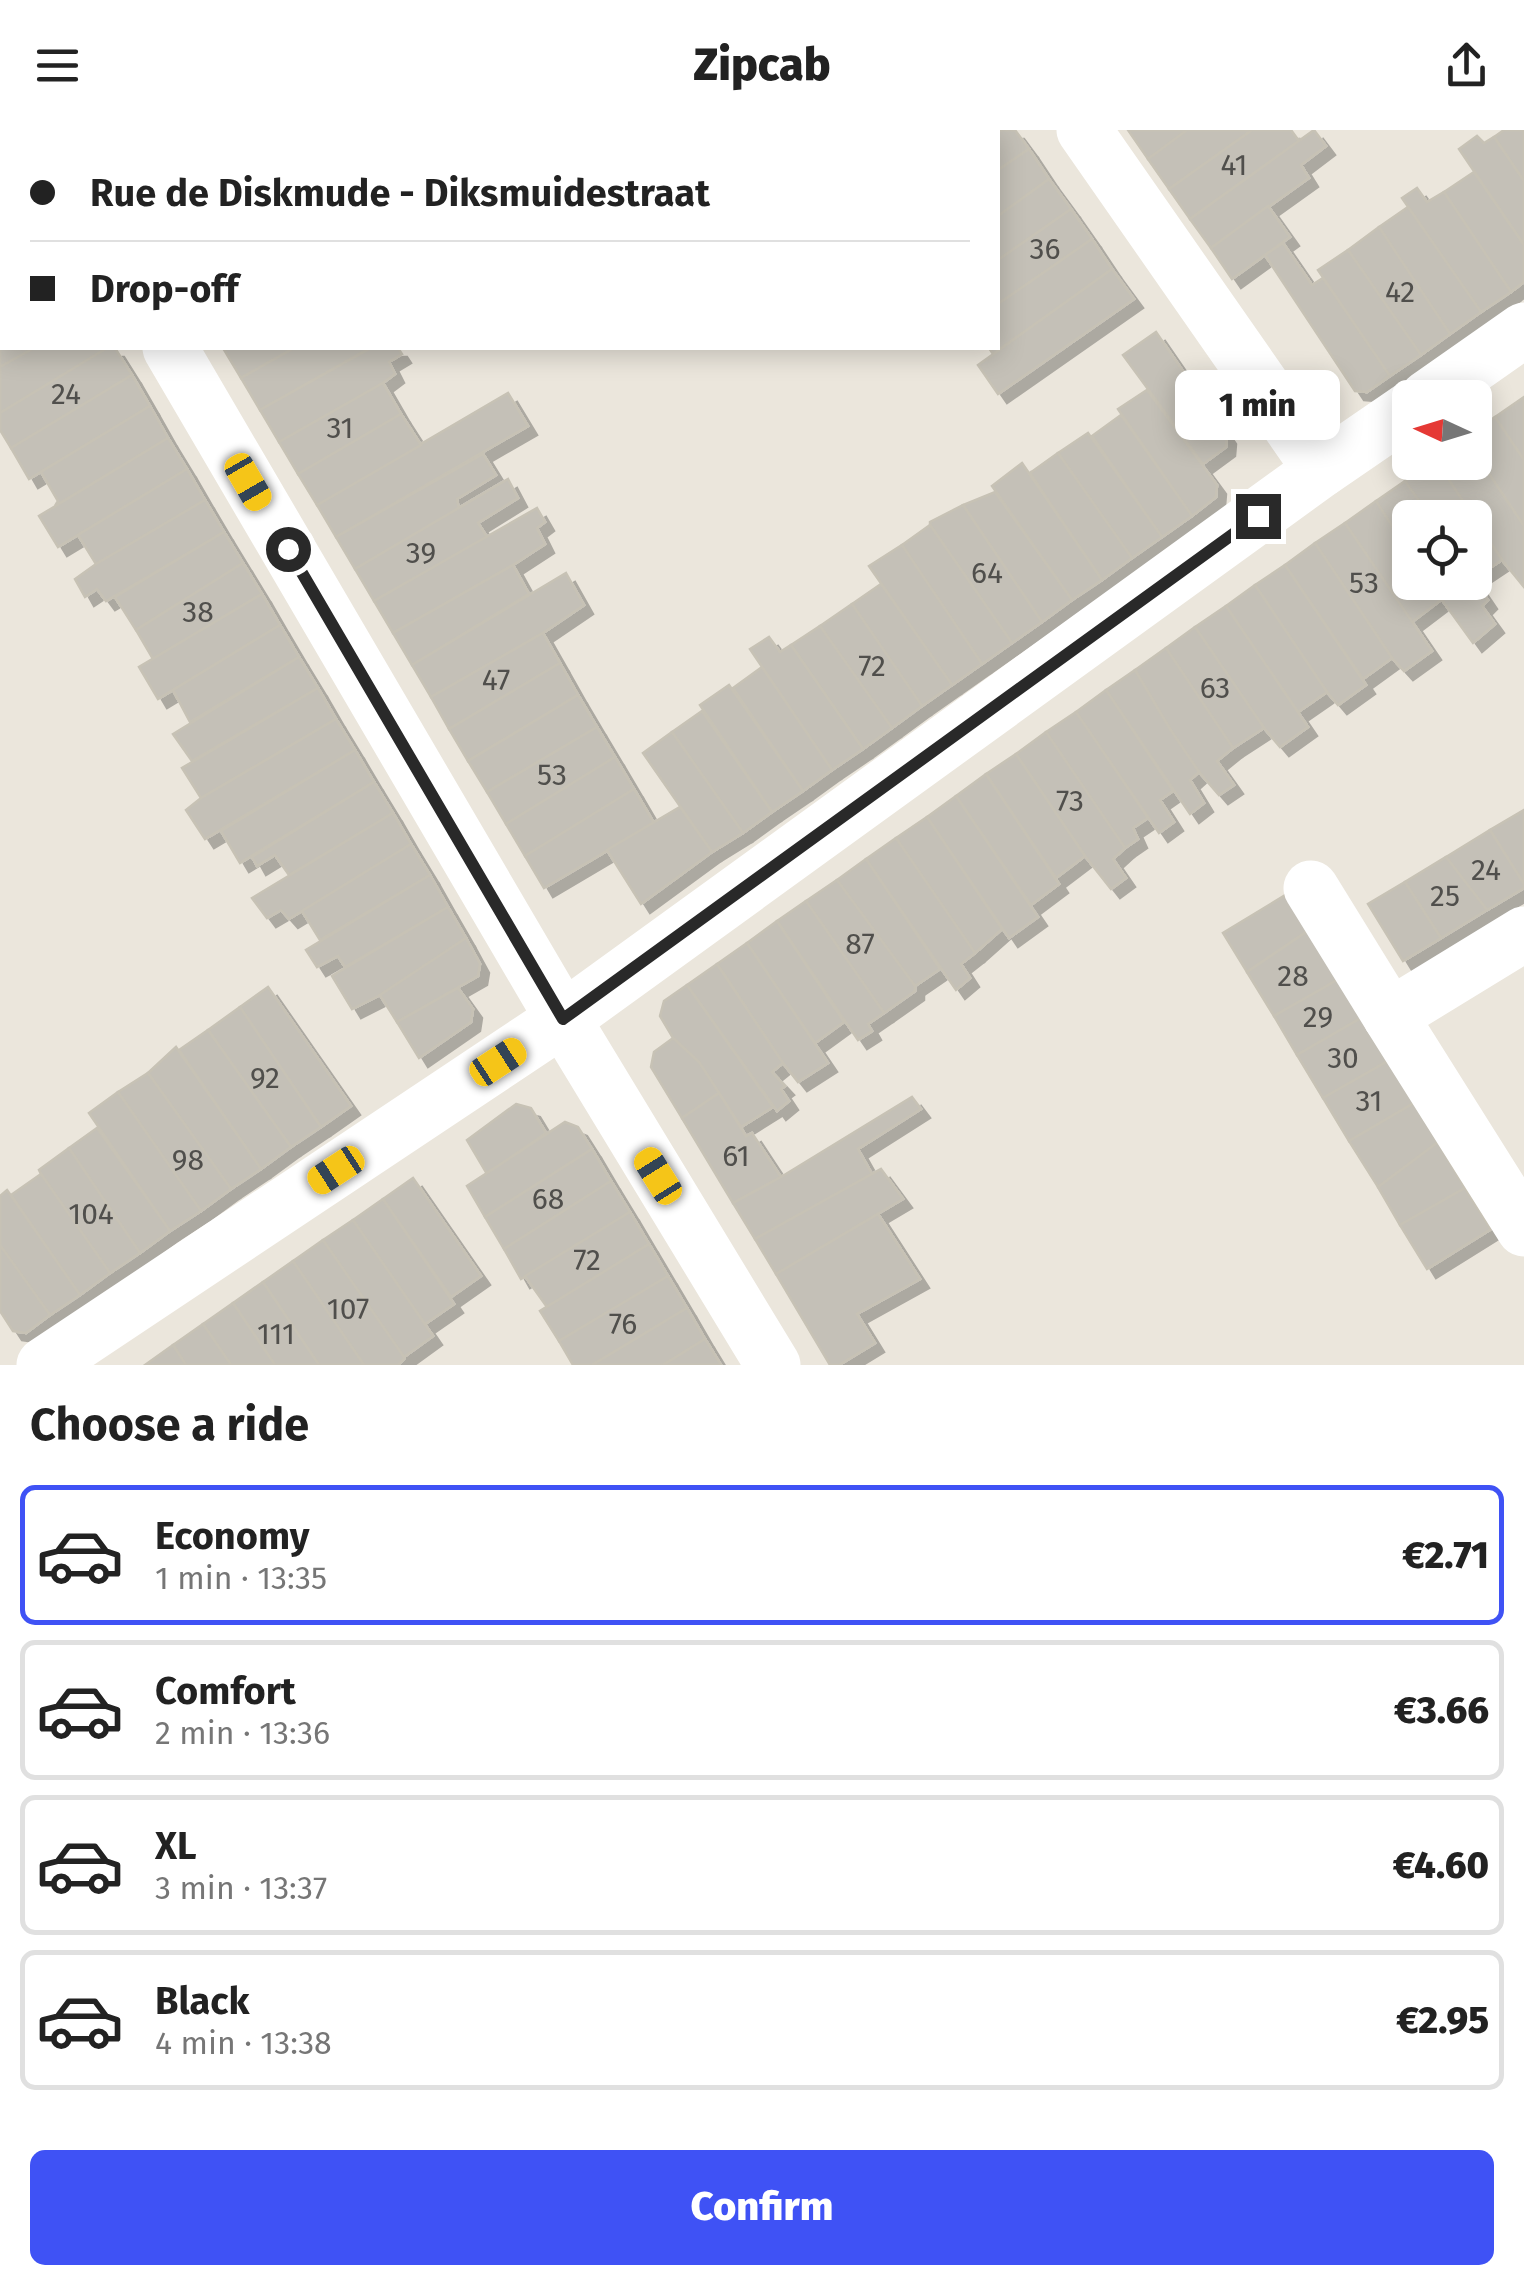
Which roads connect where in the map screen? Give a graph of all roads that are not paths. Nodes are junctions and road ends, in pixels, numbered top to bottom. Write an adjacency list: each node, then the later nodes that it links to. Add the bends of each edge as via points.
1 (1084, 130): 6 (street)
2 (1524, 330): 4 (street)
3 (171, 350): 10 (street)
4 (1452, 380)
5 (1392, 421): 6 (street)
6 (1322, 470): 10 (street)
7 (1311, 888): 9 (street)
8 (1524, 934): 9 (street)
9 (1390, 1016): 11 (street)
10 (563, 1019): 12 (street); 13 (street)
11 (1524, 1229)
12 (44, 1365)
13 (774, 1365)

